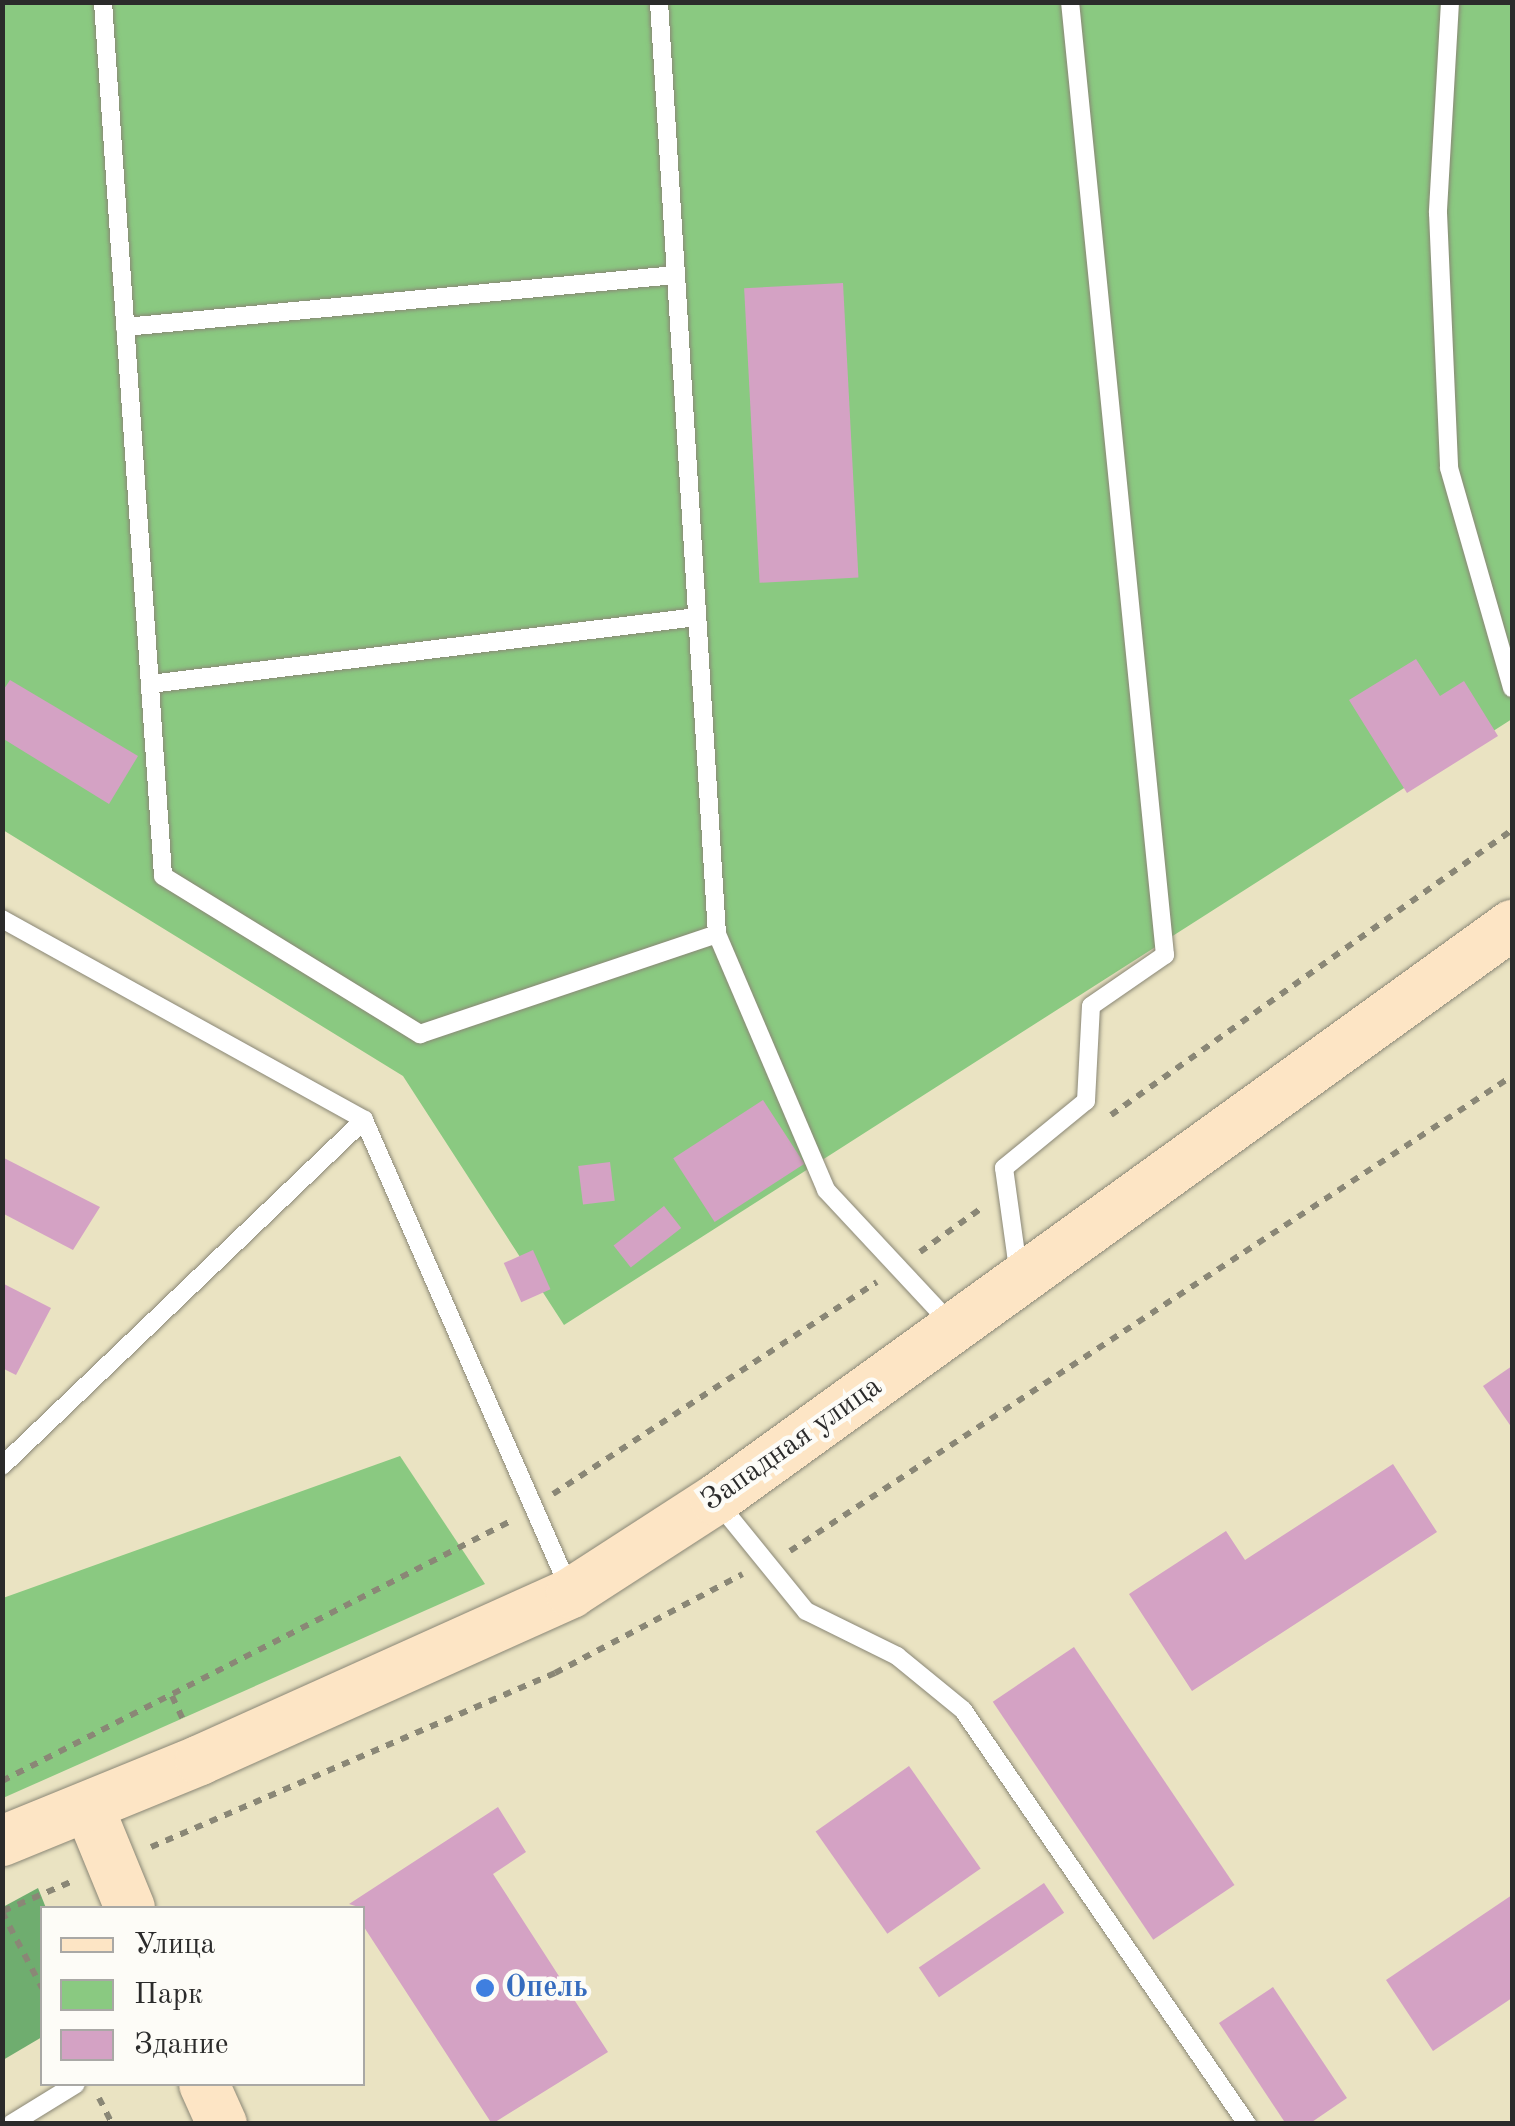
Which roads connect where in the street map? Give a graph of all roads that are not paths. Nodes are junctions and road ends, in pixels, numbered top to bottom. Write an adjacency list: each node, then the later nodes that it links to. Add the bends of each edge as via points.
1 (103, 2): 6 (lane)
2 (659, 2): 5 (lane)
3 (1070, 2): 14 (lane, via 1166,955 1091,1006 1086,1101 1004,1168)
4 (1450, 2): 9 (lane, via 1438,213 1449,468)
5 (675, 275): 6 (lane); 7 (lane)
6 (126, 327): 8 (lane)
7 (697, 617): 8 (lane); 12 (lane)
8 (150, 684): 12 (lane, via 163,876 420,1034)
9 (1512, 688)
10 (2, 920): 13 (lane)
11 (1512, 925): 14 (main road, Западная улица)
12 (717, 934): 15 (lane, via 826,1190)
13 (364, 1120): 16 (lane); 18 (lane)
14 (1020, 1281): 15 (main road, Западная улица)
15 (955, 1328): 17 (main road, Западная улица)
16 (2, 1466)
17 (715, 1500): 18 (main road, Западная улица); 26 (lane, via 806,1610 897,1656 963,1710)
18 (571, 1593): 19 (main road, Западная улица)
19 (89, 1808): 20 (main road, Западная улица); 21 (main road)
20 (2, 1841)
21 (129, 1906)
22 (73, 2086): 24 (lane)
23 (205, 2086): 25 (main road)
24 (12, 2124)
25 (222, 2124)
26 (1246, 2124)

